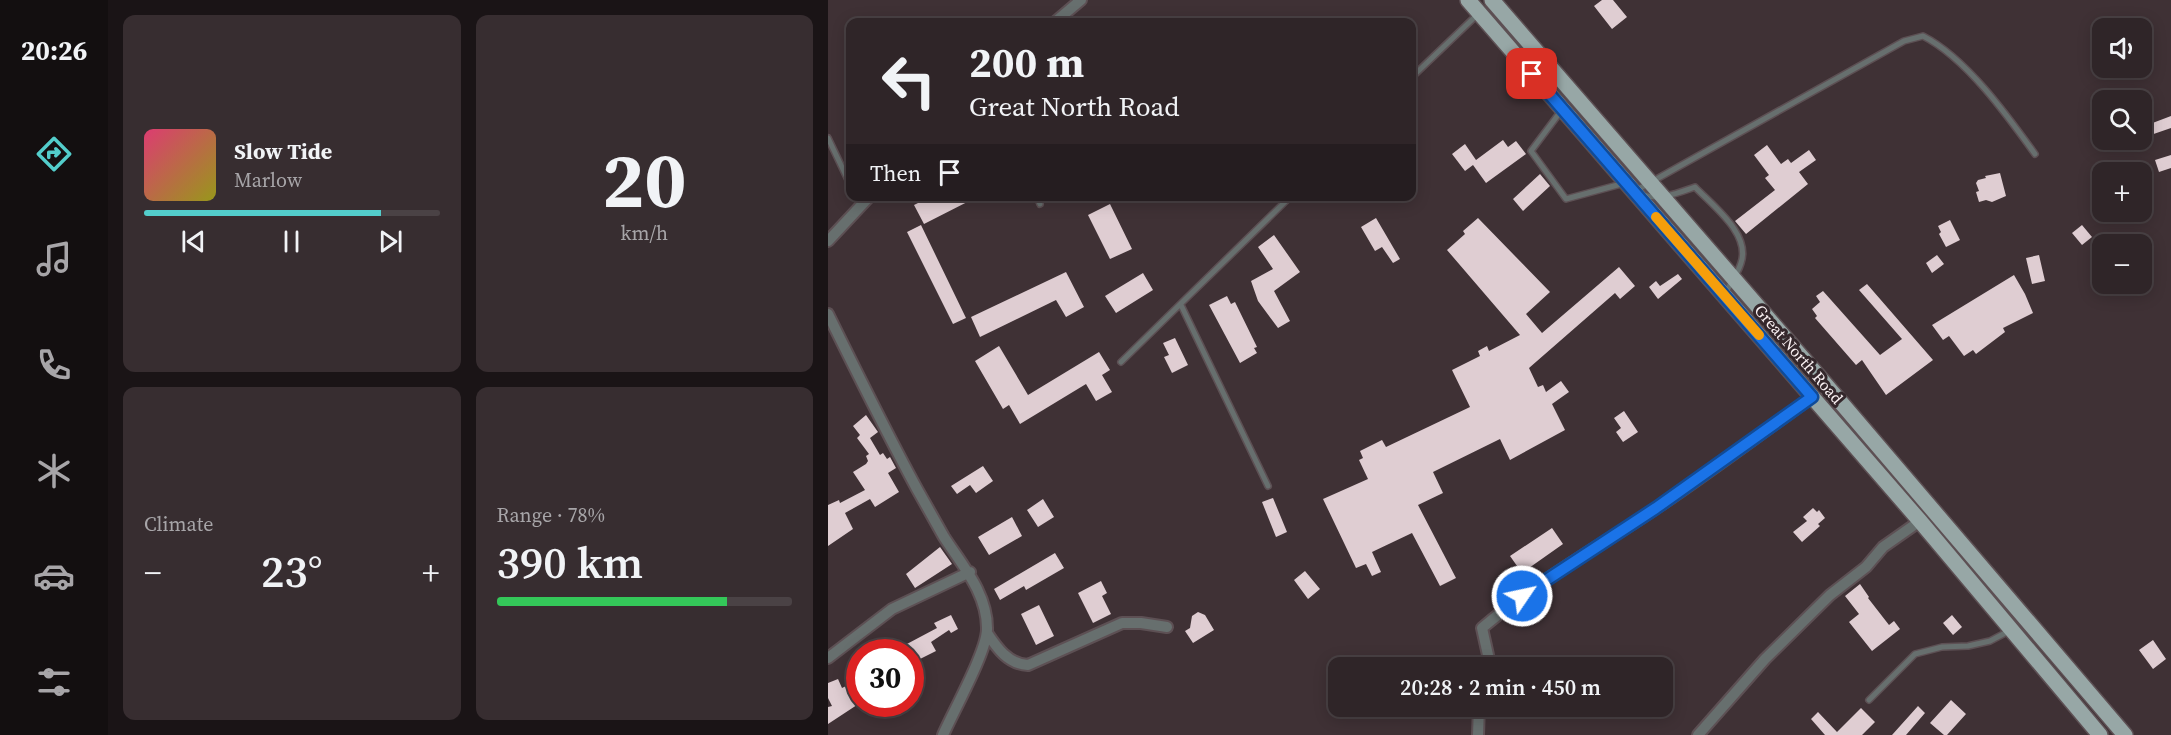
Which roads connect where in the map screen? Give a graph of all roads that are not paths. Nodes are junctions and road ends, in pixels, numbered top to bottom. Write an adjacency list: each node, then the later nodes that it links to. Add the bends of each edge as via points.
1 (1081, 0): 5 (street)
2 (1468, 0): 4 (main road, Great North Road)
3 (1492, 0): 11 (main road, Great North Road)
4 (1479, 13): 6 (lane); 7 (main road, Great North Road)
5 (1060, 18)
6 (1416, 73)
7 (1563, 109): 12 (main road, Great North Road); 12 (lane, via 1531,151 1566,199)
8 (828, 138): 10 (lane)
9 (2034, 153): 11 (lane, via 2001,105 1938,44 1923,36 1904,41)
10 (846, 176)
11 (1651, 183): 12 (lane); 13 (main road, Great North Road)
12 (1630, 187): 13 (lane, via 1650,197); 20 (main road, Great North Road)
13 (1662, 196): 19 (main road, Great North Road); 19 (lane, via 1695,187 1725,218 1743,250)
14 (859, 201): 18 (street)
15 (1040, 201): 17 (lane)
16 (1286, 201): 21 (lane)
17 (1041, 204)
18 (828, 241)
19 (1734, 278): 20 (lane); 39 (main road, Great North Road)
20 (1724, 295): 24 (main road, Great North Road)
21 (1181, 305): 23 (lane); 25 (lane)
22 (828, 314): 27 (street, via 916,486)
23 (1121, 362)
24 (1812, 397): 26 (main road, Great North Road); 31 (street, via 1500,612 1482,628)
25 (1268, 486)
26 (1920, 521): 29 (main road, Great North Road); 37 (street, via 1883,547 1866,567 1830,595 1765,659)
27 (970, 572): 30 (street, via 986,617); 32 (street, via 892,609)
28 (1167, 627): 30 (street, via 1122,623 1028,665 1017,665)
29 (2011, 630): 33 (lane, via 1990,641 1915,654); 38 (main road, Great North Road)
30 (987, 633): 35 (street)
31 (1488, 657)
32 (828, 658)
33 (1869, 700)
34 (1479, 717): 36 (street)
35 (943, 735)
36 (1478, 735)
37 (1698, 735)
38 (2100, 735)
39 (2125, 735)

